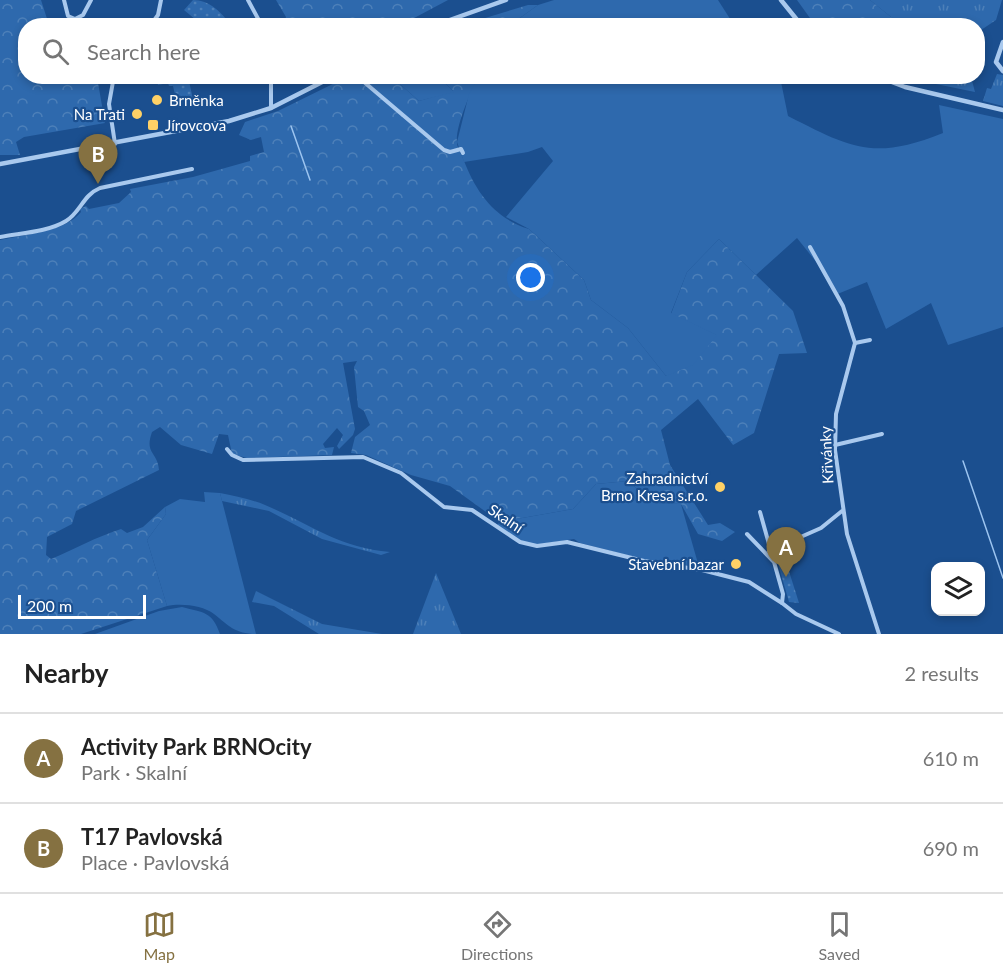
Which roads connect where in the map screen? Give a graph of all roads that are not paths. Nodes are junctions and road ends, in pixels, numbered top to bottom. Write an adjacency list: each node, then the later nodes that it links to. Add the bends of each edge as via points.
1 (64, 0): 2 (street, via 71,18 81,18)
2 (91, 0)
3 (161, 0): 9 (street)
4 (248, 0): 10 (street)
5 (492, 0): 8 (street)
6 (506, 0): 8 (street)
7 (781, 0): 12 (street)
8 (482, 7): 11 (street)
9 (156, 18)
10 (258, 18)
11 (454, 18)
12 (796, 18)
13 (1003, 42): 14 (street, via 997,66)
14 (1003, 71)
15 (113, 84): 22 (street, via 109,104)
16 (272, 84): 20 (street)
17 (318, 84): 20 (street)
18 (366, 84): 23 (street, via 444,150 460,149)
19 (897, 84): 21 (street)
20 (271, 108): 22 (street, via 199,129)
21 (1003, 110)
22 (115, 145): 24 (street)
23 (463, 153)
24 (0, 164)
25 (192, 169): 26 (street, via 97,189 88,194 68,220 58,225)
26 (0, 237)
27 (810, 247): 29 (street, via 843,306)
28 (870, 340): 29 (street)
29 (855, 343): 31 (street, Křivánky, via 836,414)
30 (882, 434): 31 (street)
31 (835, 446): 33 (street, Křivánky)
32 (227, 449): 38 (street, Skalní, via 243,460 363,457 401,473 444,507 472,510 520,542 537,546 567,542 702,570 749,582)
33 (842, 511): 36 (street, via 821,528); 40 (street, Křivánky)
34 (760, 512): 36 (street)
35 (747, 534): 37 (street)
36 (769, 551): 37 (street)
37 (773, 562): 38 (street)
38 (782, 603): 39 (street, Skalní)
39 (839, 634)
40 (879, 634)

